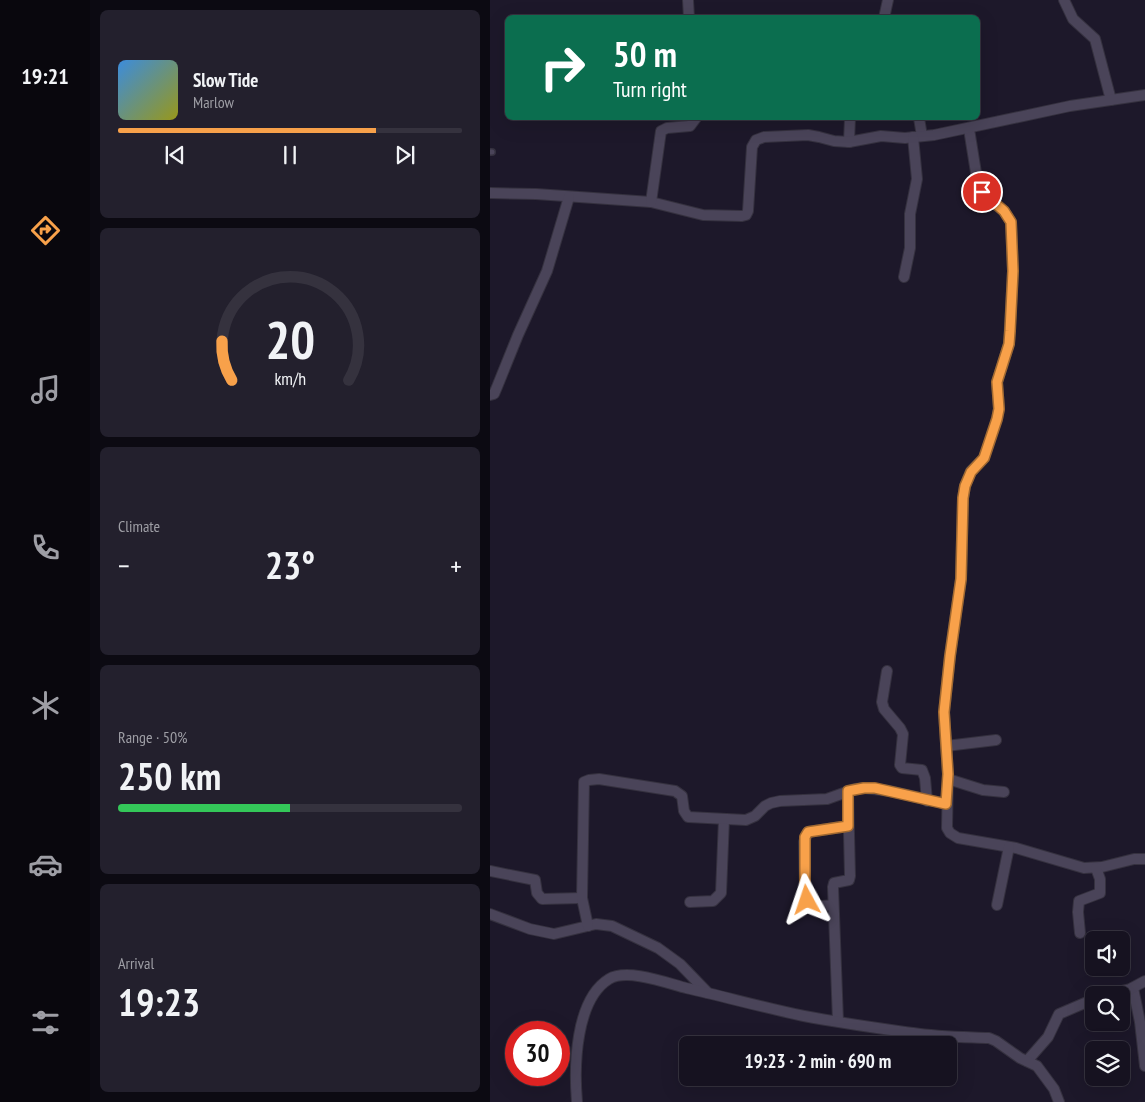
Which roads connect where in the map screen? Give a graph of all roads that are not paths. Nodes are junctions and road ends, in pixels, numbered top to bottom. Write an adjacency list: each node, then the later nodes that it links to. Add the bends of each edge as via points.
1 (688, 0): 4 (street)
2 (888, 0): 5 (street)
3 (1064, 0): 7 (street, via 1073,19 1095,39)
4 (689, 15)
5 (885, 15)
6 (1145, 95): 7 (street)
7 (1111, 100): 11 (street)
8 (694, 120): 16 (street, via 690,126 661,131)
9 (850, 120): 13 (street)
10 (919, 120): 12 (street)
11 (969, 129): 12 (street); 21 (street, via 978,185 1011,222 1013,271 1009,344 997,382 997,419 984,458 971,472 963,498 961,579 944,712)
12 (917, 137): 13 (street, via 881,136); 17 (street, via 917,179)
13 (849, 142): 16 (street, via 834,142 808,135 758,138 752,148 748,211 744,216 703,215)
14 (490, 193): 15 (street)
15 (569, 197): 16 (street); 18 (street, via 547,271 498,387)
16 (651, 202)
17 (904, 277)
18 (490, 395)
19 (887, 672): 25 (street, via 882,702 903,734 900,765 922,770)
20 (996, 740): 21 (street)
21 (946, 746): 22 (street)
22 (948, 779): 24 (street, via 984,790); 26 (street)
23 (848, 791): 25 (street, via 875,788); 27 (street, via 827,799 780,801 765,806 756,816 746,820); 28 (street)
24 (1004, 792)
25 (927, 801): 26 (street)
26 (946, 804): 29 (street, via 946,824 954,836)
27 (724, 819): 33 (street, via 688,817 682,796 675,791 599,779 584,782); 34 (street, via 721,894 713,901)
28 (848, 826): 35 (street, via 850,876 849,880 834,884); 35 (street, via 808,832 804,842 807,900 815,906)
29 (1009, 847): 31 (street, via 1084,868); 36 (street)
30 (1145, 859): 31 (street)
31 (1096, 868): 39 (street, via 1100,893 1079,902)
32 (490, 871): 33 (street, via 535,880 537,893 542,899)
33 (582, 898): 38 (street)
34 (690, 902)
35 (834, 905): 45 (street)
36 (997, 905)
37 (490, 914): 38 (street, via 554,934)
38 (588, 926): 43 (street, via 612,926 658,948 680,964)
39 (1080, 933)
40 (1145, 981): 41 (street)
41 (1133, 988): 42 (street); 47 (street)
42 (1130, 989)
43 (709, 993): 45 (street); 48 (street, via 631,975 608,979 586,1007 578,1047)
44 (1085, 1002): 46 (street, via 1058,1014 1048,1038)
45 (838, 1021): 46 (street, via 915,1034 989,1038)
46 (1027, 1061): 49 (street, via 1042,1072)
47 (1145, 1066)
48 (577, 1102)
49 (1059, 1102)

